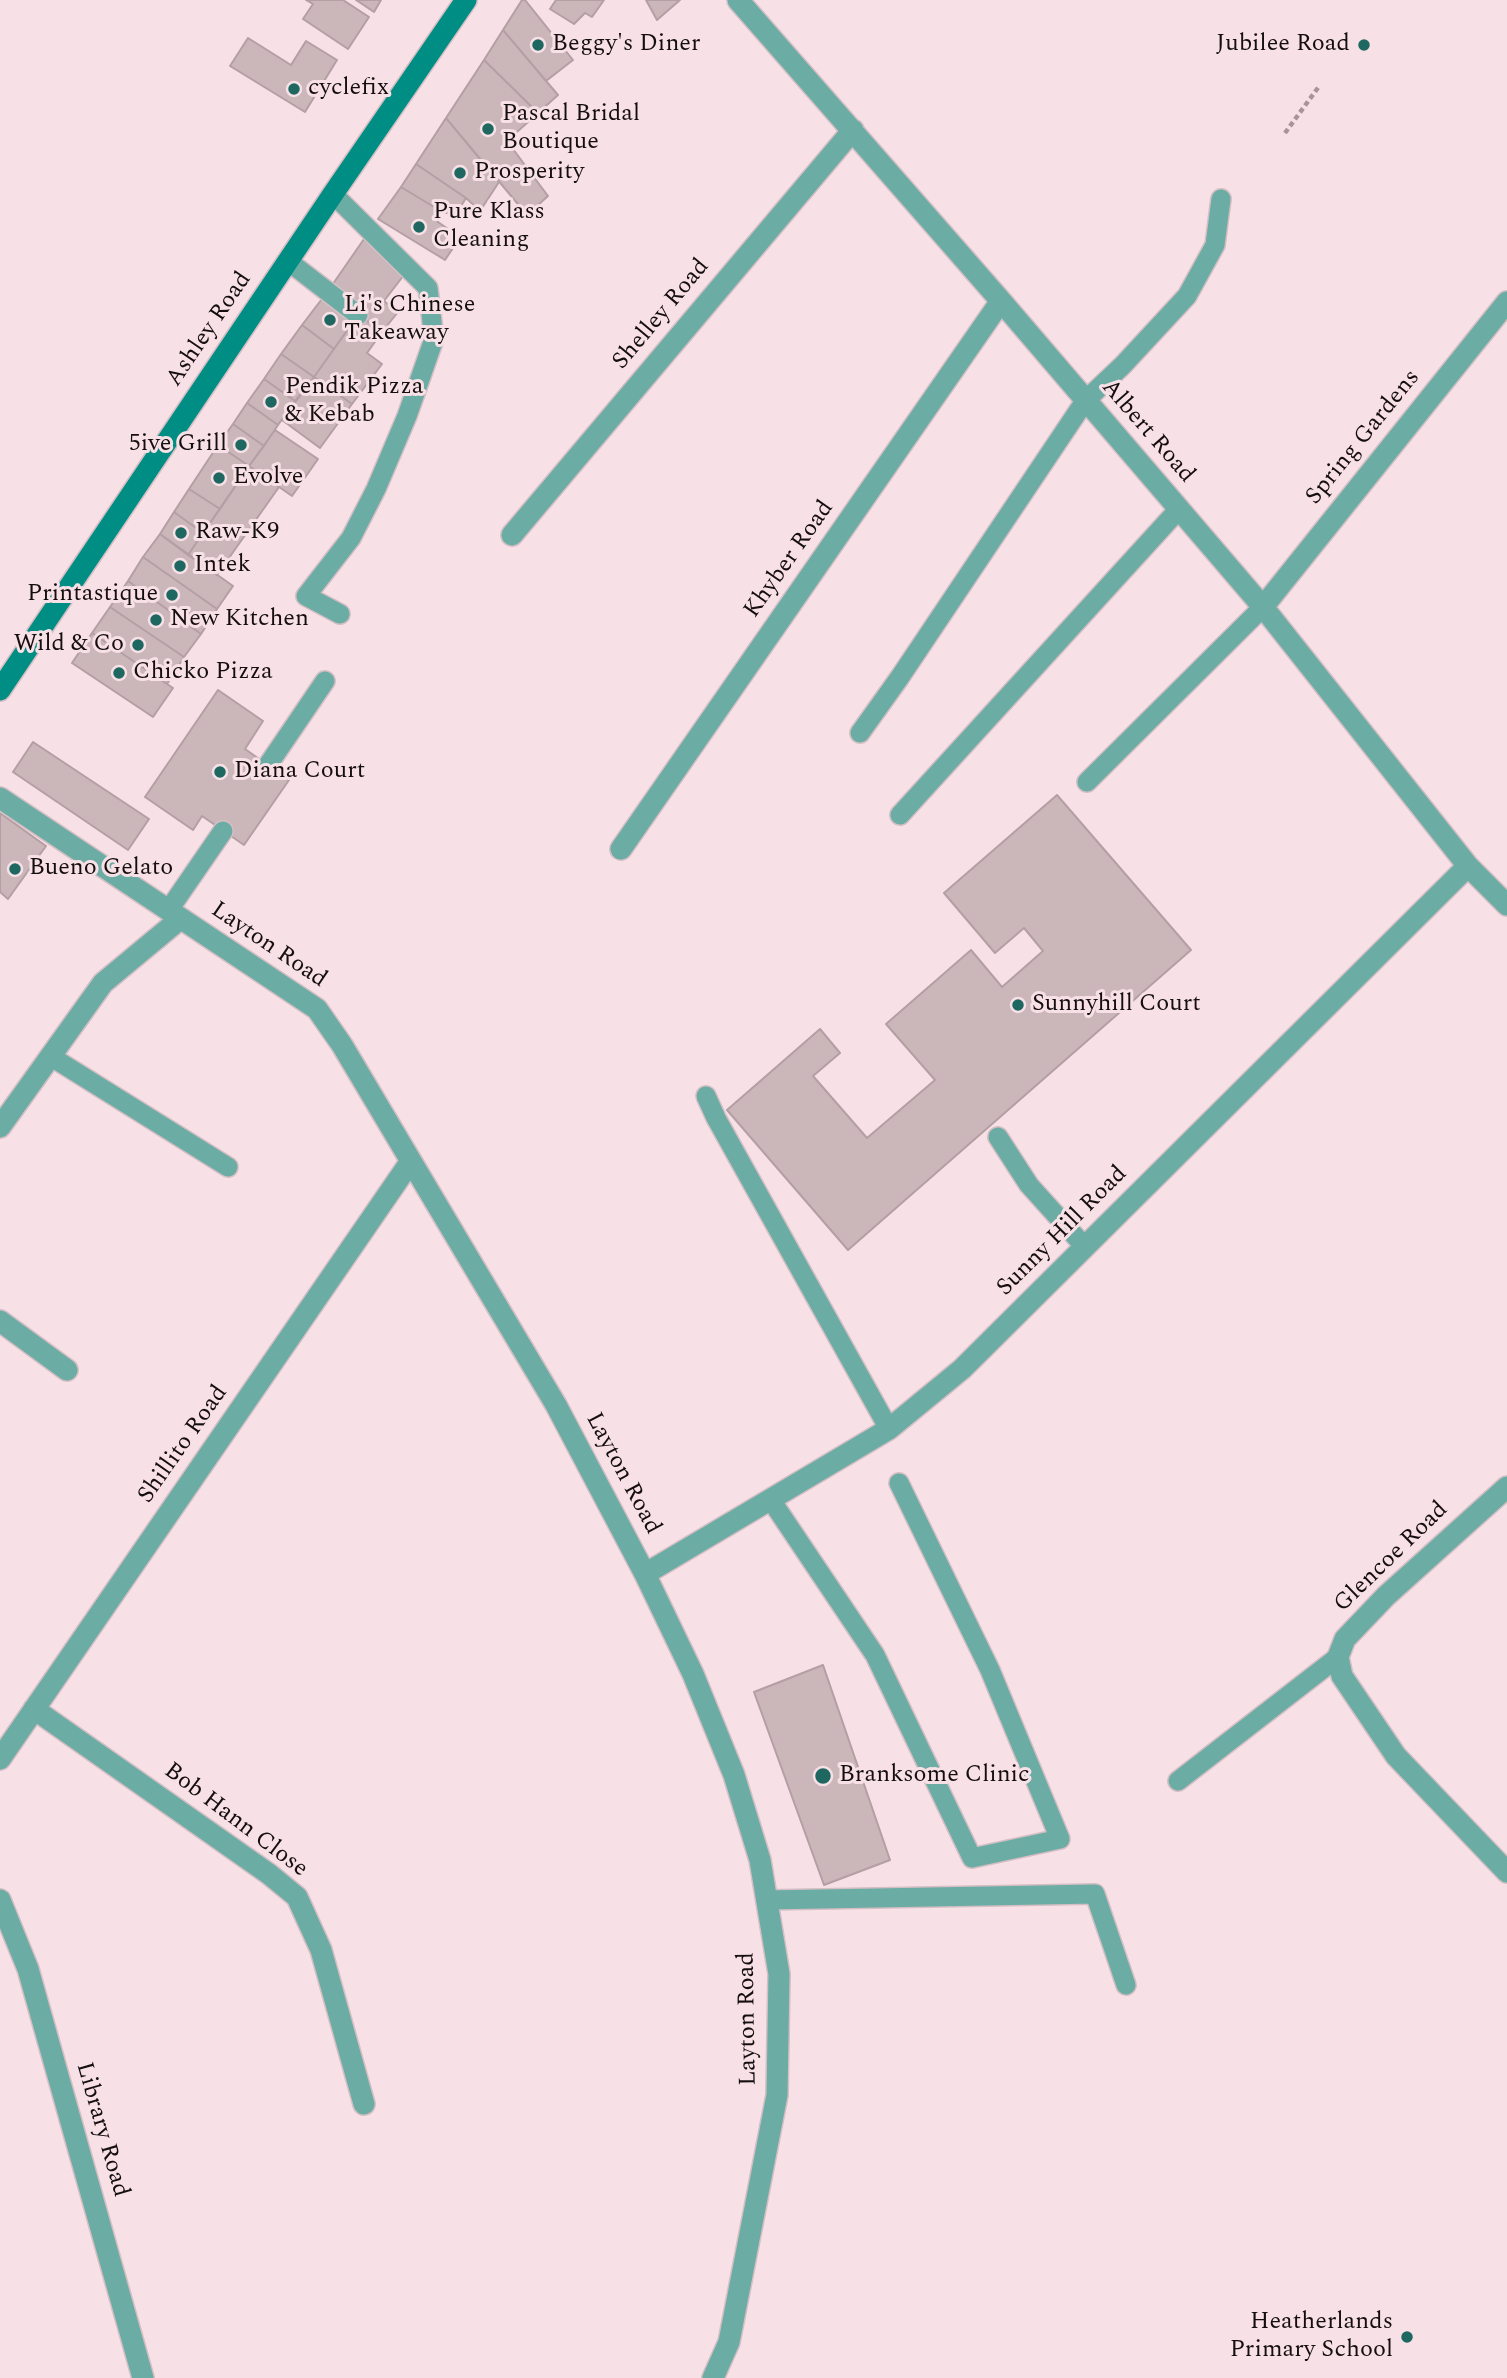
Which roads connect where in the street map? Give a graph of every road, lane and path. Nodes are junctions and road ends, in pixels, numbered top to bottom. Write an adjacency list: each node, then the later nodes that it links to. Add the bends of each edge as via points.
1 (466, 0): 6 (main road, Ashley Road)
2 (747, 4): 4 (street, Albert Road)
3 (1320, 85): 5 (path)
4 (853, 130): 9 (street, Albert Road); 14 (street, Shelley Road)
5 (1285, 133)
6 (333, 194): 8 (main road, Ashley Road); 16 (lane, via 428,288 434,339 376,489 351,538 306,596)
7 (1221, 199): 12 (lane, via 1215,245 1187,296)
8 (288, 261): 11 (lane); 18 (main road, Ashley Road)
9 (1001, 301): 12 (street, Albert Road); 25 (street, Khyber Road)
10 (1507, 302): 15 (street, Spring Gardens)
11 (358, 315)
12 (1085, 401): 13 (street, Albert Road); 19 (lane)
13 (1179, 509): 15 (street, Albert Road); 23 (lane)
14 (512, 535)
15 (1263, 607): 21 (lane); 26 (street, Albert Road)
16 (340, 614)
17 (325, 681): 20 (lane)
18 (0, 690)
19 (860, 733)
20 (268, 765)
21 (1087, 782)
22 (0, 798): 28 (street, Layton Road)
23 (900, 815)
24 (223, 831): 28 (lane)
25 (621, 849)
26 (1468, 866): 27 (street, Albert Road); 35 (street, Sunny Hill Road)
27 (1507, 905)
28 (174, 915): 29 (street, via 103,984); 33 (street, Layton Road, via 317,1009)
29 (50, 1056): 31 (street); 34 (lane)
30 (706, 1096): 38 (lane)
31 (0, 1128)
32 (998, 1137): 35 (lane, via 1029,1185)
33 (411, 1161): 42 (street, Layton Road, via 556,1405); 44 (street, Shillito Road)
34 (228, 1167)
35 (1086, 1247): 38 (street, Sunny Hill Road, via 962,1368)
36 (0, 1321): 37 (street)
37 (68, 1370)
38 (889, 1429): 41 (street, Sunny Hill Road)
39 (899, 1483): 41 (lane, via 990,1670 1060,1839 972,1858 875,1655)
40 (1507, 1486): 43 (street, Glencoe Road, via 1386,1596 1345,1639)
41 (771, 1500): 42 (street, Sunny Hill Road)
42 (645, 1574): 49 (street, Layton Road, via 734,1775 760,1860)
43 (1338, 1657): 46 (lane); 47 (street, via 1342,1676 1396,1756)
44 (34, 1709): 45 (street, Shillito Road); 51 (street, Bob Hann Close, via 297,1897 321,1950)
45 (0, 1759)
46 (1178, 1781)
47 (1507, 1872)
48 (0, 1900): 52 (street, Library Road, via 29,1969)
49 (766, 1900): 50 (lane, via 1095,1894); 53 (street, Layton Road, via 779,1974 777,2095 729,2342)
50 (1126, 1985)
51 (364, 2104)
52 (143, 2378)
53 (713, 2378)

